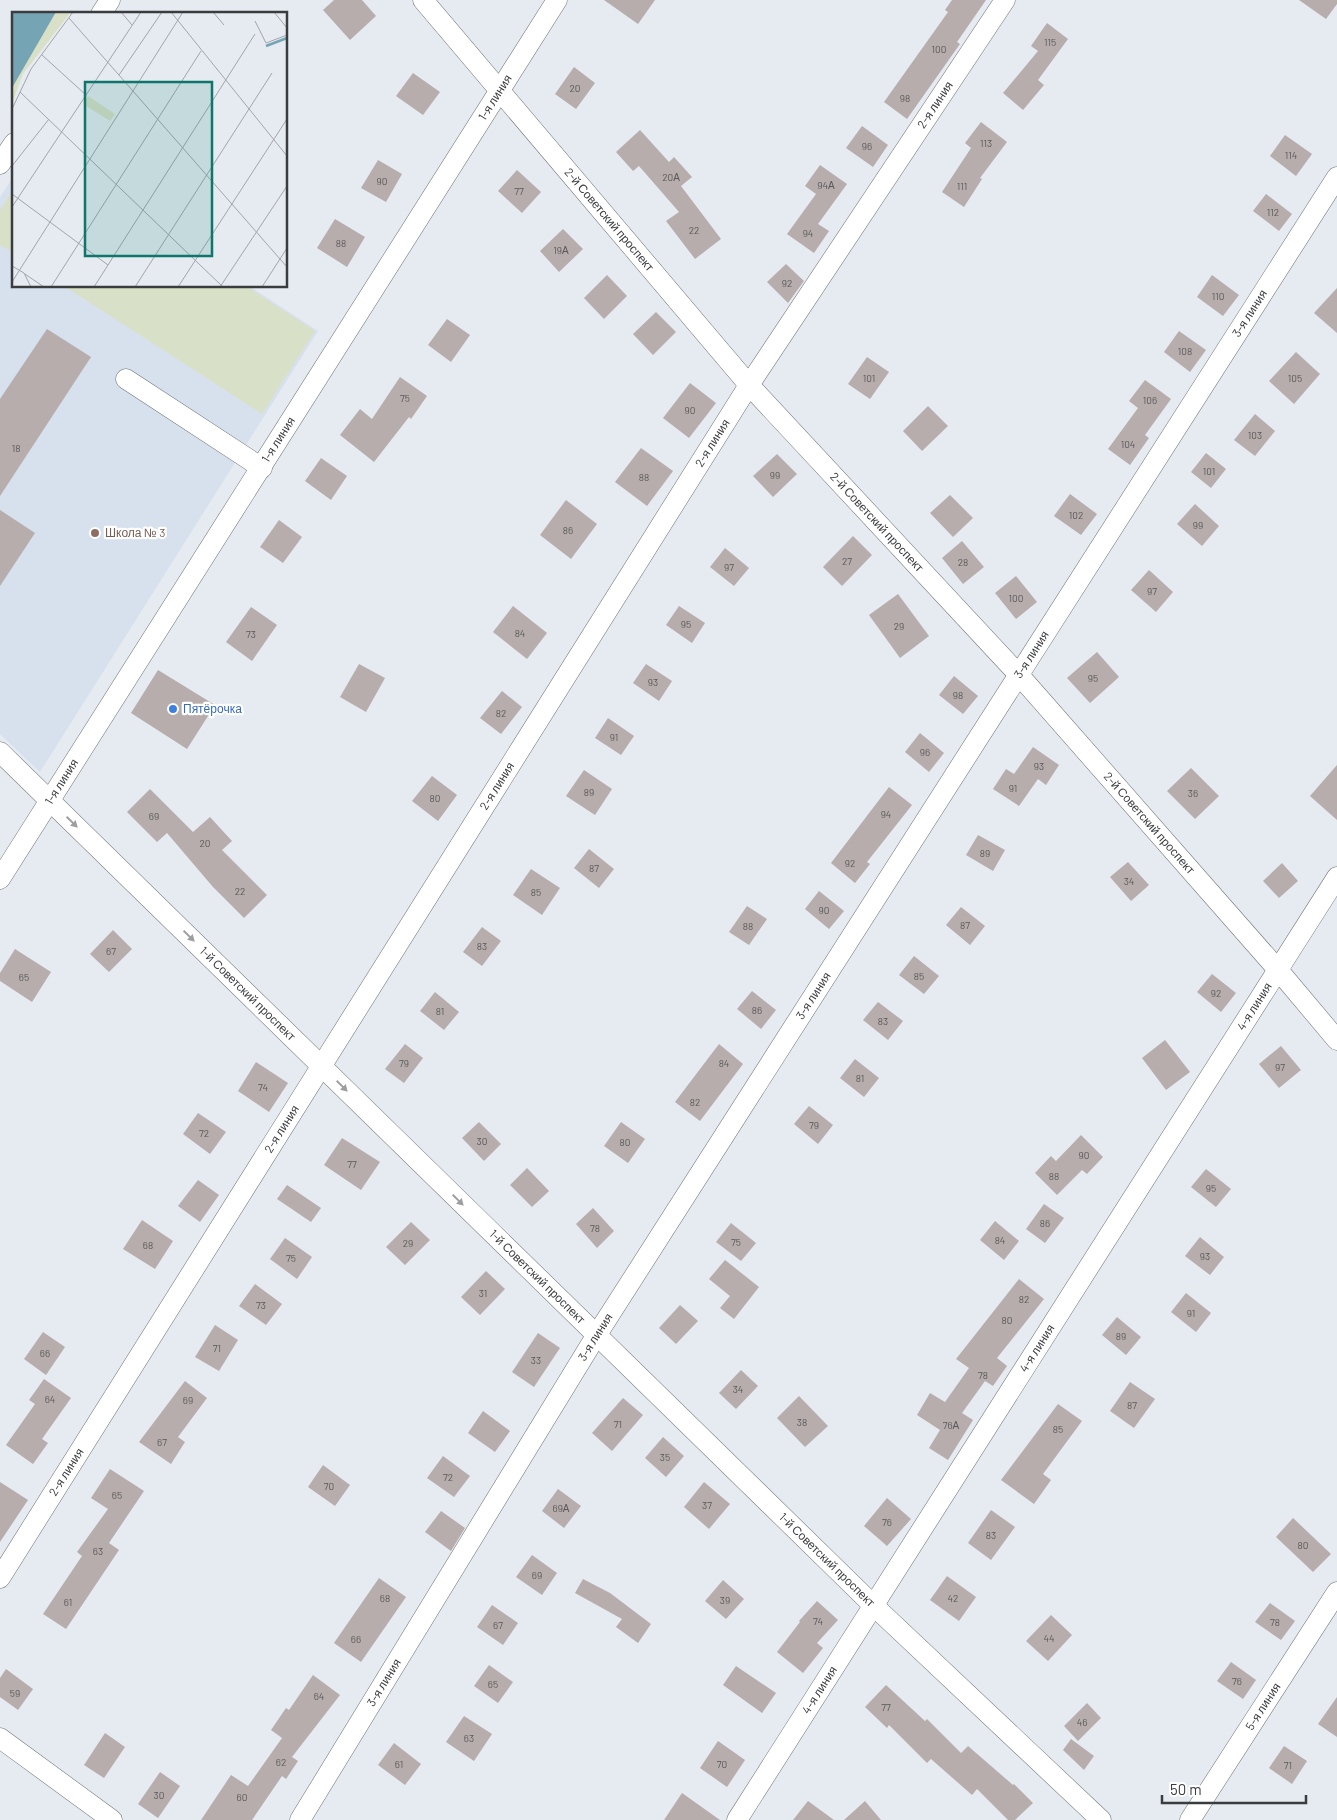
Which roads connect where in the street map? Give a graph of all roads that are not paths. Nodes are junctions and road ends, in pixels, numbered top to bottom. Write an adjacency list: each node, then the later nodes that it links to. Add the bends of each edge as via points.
1 (110, 0): 5 (street)
2 (423, 0): 6 (street, 2-й Советский проспект)
3 (557, 0): 6 (street, 1-я линия)
4 (1005, 0): 11 (street, 2-я линия)
5 (102, 12)
6 (499, 91): 11 (street, 2-й Советский проспект); 12 (street, 1-я линия)
7 (9, 141): 8 (street)
8 (0, 164)
9 (1337, 177): 13 (street, 3-я линия)
10 (126, 379): 12 (street)
11 (749, 385): 13 (street, 2-й Советский проспект); 20 (street, 2-я линия)
12 (262, 468): 15 (street, 1-я линия)
13 (1019, 675): 18 (street, 2-й Советский проспект); 21 (street, 3-я линия)
14 (0, 752): 15 (street, 1-й Советский проспект)
15 (50, 801): 17 (street, 1-я линия); 20 (street, 1-й Советский проспект, one-way to 20)
16 (1337, 877): 18 (street, 4-я линия)
17 (0, 879)
18 (1279, 971): 19 (street, 2-й Советский проспект); 24 (street, 4-я линия)
19 (1337, 1040)
20 (321, 1065): 21 (street, 1-й Советский проспект, one-way to 21); 22 (street, 2-я линия)
21 (596, 1336): 24 (street, 1-й Советский проспект); 27 (street, 3-я линия)
22 (0, 1578)
23 (1337, 1592): 30 (street, 5-я линия)
24 (873, 1604): 28 (street, 4-я линия); 29 (street, 1-й Советский проспект)
25 (0, 1738): 26 (street)
26 (112, 1820)
27 (300, 1820)
28 (737, 1820)
29 (1101, 1820)
30 (1190, 1820)

